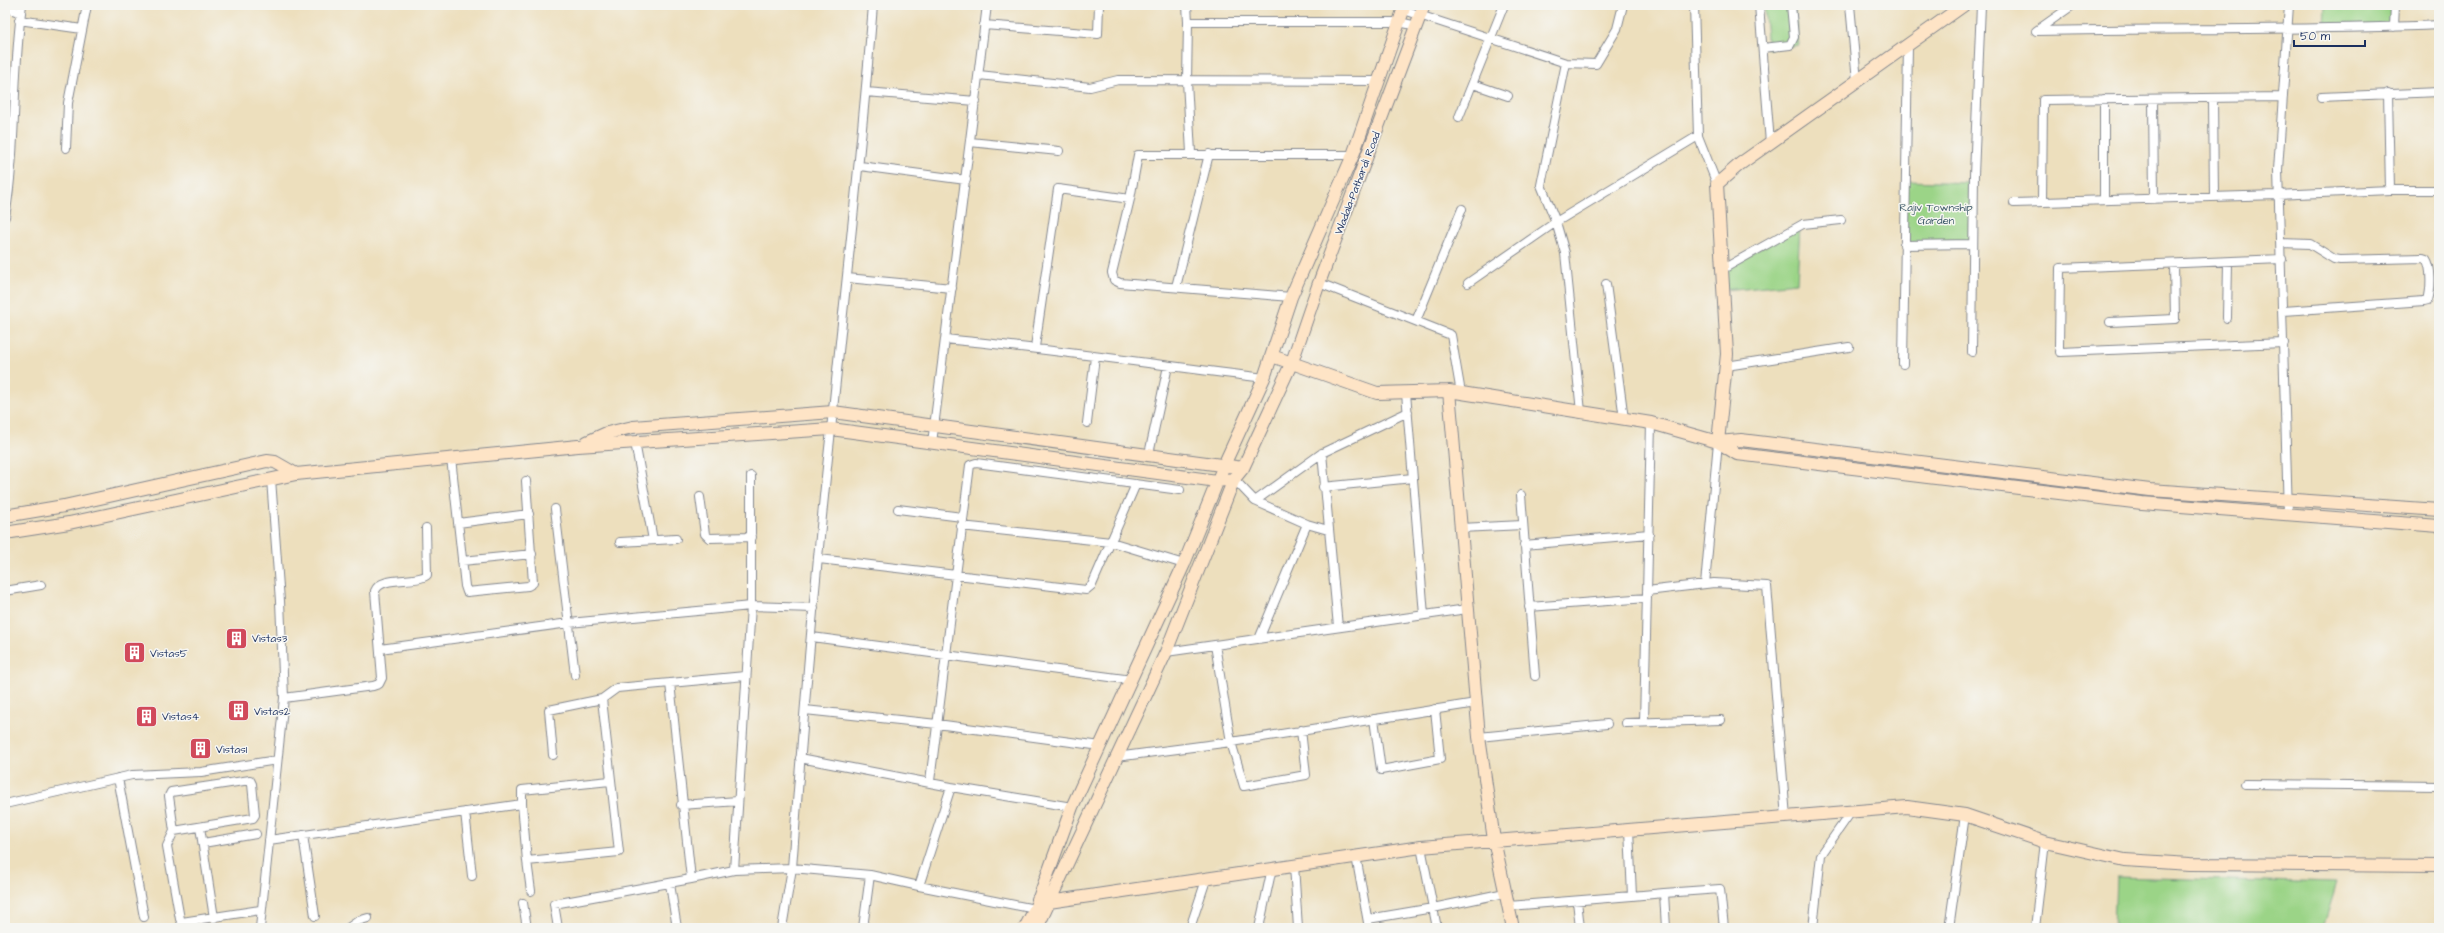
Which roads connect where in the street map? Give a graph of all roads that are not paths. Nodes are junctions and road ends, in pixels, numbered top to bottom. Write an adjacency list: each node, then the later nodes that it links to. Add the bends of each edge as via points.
1 (87, 5): 26 (street)
2 (873, 5): 37 (street)
3 (987, 5): 23 (street)
4 (1099, 5): 23 (street, via 1098,34)
5 (1187, 5): 21 (street)
6 (1504, 5): 28 (street)
7 (1623, 5): 31 (street, via 1616,29 1596,64)
8 (1694, 5): 49 (street)
9 (1759, 5): 30 (street)
10 (1791, 5): 30 (street, via 1794,37 1790,46)
11 (1850, 5): 35 (street)
12 (1964, 5): 29 (main road)
13 (1981, 5): 75 (street)
14 (2073, 5): 27 (street, via 2036,31 2171,28)
15 (2289, 5): 27 (street)
16 (2395, 5): 25 (street)
17 (5, 7): 19 (street)
18 (1404, 7): 20 (street); 22 (main road, Wadala-Pathardi Road)
19 (21, 12): 26 (street); 47 (street)
20 (1421, 15): 22 (street); 28 (street); 82 (main road, Wadala-Pathardi Road)
21 (1188, 22): 22 (street); 33 (street)
22 (1399, 22): 34 (main road, Wadala-Pathardi Road)
23 (984, 25): 32 (street)
24 (2439, 25): 25 (street)
25 (2394, 27): 27 (street)
26 (82, 29): 52 (street, via 68,103)
27 (2287, 30): 41 (street)
28 (1492, 39): 31 (street); 36 (street)
29 (1908, 45): 35 (main road); 76 (street)
30 (1763, 48): 51 (street)
31 (1566, 63): 73 (street, via 1541,185)
32 (979, 75): 33 (street, via 1090,87 1118,80); 46 (street)
33 (1187, 81): 34 (street); 54 (street)
34 (1380, 81): 56 (main road, Wadala-Pathardi Road)
35 (1857, 81): 51 (main road)
36 (1473, 84): 40 (street); 48 (street)
37 (866, 92): 46 (street); 58 (street)
38 (2439, 92): 39 (street)
39 (2388, 93): 42 (street); 61 (street)
40 (1508, 96)
41 (2283, 97): 43 (street); 63 (street)
42 (2321, 97)
43 (2213, 98): 44 (street); 64 (street)
44 (2153, 99): 45 (street); 66 (street)
45 (2104, 100): 67 (street); 68 (street, via 2043,100)
46 (976, 101): 50 (street)
47 (9, 116): 57 (street)
48 (1459, 118)
49 (1698, 136): 60 (street); 73 (street)
50 (970, 142): 53 (street); 59 (street)
51 (1770, 143): 60 (main road)
52 (66, 148)
53 (1060, 152)
54 (1190, 153): 55 (street); 65 (street, via 1138,155)
55 (1209, 154): 56 (street); 85 (street)
56 (1353, 155): 87 (main road, Wadala-Pathardi Road)
57 (8, 159): 71 (street)
58 (860, 166): 59 (street); 81 (street)
59 (966, 180): 86 (street)
60 (1717, 184): 80 (main road)
61 (2390, 190): 62 (street); 63 (street)
62 (2439, 190)
63 (2278, 195): 64 (street); 74 (street)
64 (2214, 197): 66 (street)
65 (1130, 199): 85 (street, via 1112,273 1114,280 1120,283); 94 (street, via 1058,190)
66 (2154, 199): 67 (street)
67 (2104, 200): 68 (street)
68 (2042, 202): 69 (street)
69 (2014, 203)
70 (1462, 209): 90 (street)
71 (5, 217)
72 (1841, 220): 80 (street, via 1803,224)
73 (1556, 222): 83 (street); 109 (street, via 1565,253)
74 (2281, 243): 77 (street); 88 (street, via 2310,244 2334,259 2422,258 2429,265 2430,295 2424,301)
75 (1973, 244): 76 (street); 96 (street)
76 (1904, 245): 100 (street)
77 (2282, 260): 78 (street); 88 (street)
78 (2228, 262): 79 (street); 89 (street)
79 (2174, 264): 91 (street, via 2175,319); 93 (street, via 2060,268 2060,349)
80 (1722, 269): 102 (main road)
81 (847, 278): 86 (street); 107 (street)
82 (1319, 283): 90 (street); 99 (main road, Wadala-Pathardi Road)
83 (1468, 283)
84 (1606, 284): 110 (street)
85 (1176, 287): 87 (street)
86 (952, 288): 92 (street)
87 (1291, 297): 97 (main road, Wadala-Pathardi Road)
88 (2284, 311): 93 (street)
89 (2227, 318)
90 (1416, 321): 106 (street, via 1451,335)
91 (2110, 322)
92 (945, 339): 94 (street); 113 (street)
93 (2284, 342): 136 (street)
94 (1035, 347): 98 (street)
95 (1849, 347): 102 (street)
96 (1972, 352)
97 (1272, 356): 99 (main road); 103 (main road, Wadala-Pathardi Road)
98 (1095, 357): 101 (street); 111 (street)
99 (1292, 362): 105 (main road, via 1343,383 1377,393); 123 (main road, Wadala-Pathardi Road)
100 (1902, 364)
101 (1168, 366): 103 (street); 120 (street)
102 (1726, 366): 117 (main road)
103 (1264, 378): 122 (main road, Wadala-Pathardi Road)
104 (1449, 391): 105 (main road); 106 (main road); 150 (main road)
105 (1406, 393): 108 (street)
106 (1461, 393): 109 (main road)
107 (833, 412): 113 (main road); 114 (street); 118 (main road, via 633,427 607,433)
108 (1408, 412): 119 (street); 126 (street)
109 (1581, 412): 110 (main road)
110 (1624, 419): 112 (main road)
111 (1087, 423)
112 (1651, 423): 117 (main road); 153 (street)
113 (934, 426): 116 (street); 120 (main road)
114 (831, 429): 115 (main road); 116 (main road); 161 (street)
115 (635, 442): 118 (main road); 156 (street)
116 (932, 442): 130 (main road)
117 (1718, 442): 136 (main road, via 1741,440 2150,490); 142 (main road, via 1737,454 2142,503); 165 (street)
118 (578, 446): 121 (main road)
119 (1322, 453): 132 (street); 137 (street)
120 (1149, 454): 122 (main road)
121 (451, 458): 124 (main road); 145 (street)
122 (1224, 464): 123 (main road); 130 (main road, Wadala-Pathardi Road)
123 (1243, 468): 128 (main road, Wadala-Pathardi Road)
124 (296, 474): 127 (main road); 143 (main road, via 275,462 267,461 64,506)
125 (751, 476): 154 (street)
126 (1413, 478): 132 (street); 173 (street)
127 (271, 479): 152 (main road, via 69,523); 187 (street)
128 (1234, 479): 130 (main road); 137 (street); 180 (main road, Wadala-Pathardi Road)
129 (526, 481): 141 (street)
130 (1217, 481): 163 (main road, Wadala-Pathardi Road)
131 (1136, 484): 133 (street); 144 (street, via 972,463 969,467); 158 (street)
132 (1323, 487): 151 (street)
133 (1180, 490)
134 (1521, 495): 147 (street)
135 (700, 496): 154 (street, via 705,534 709,538)
136 (2288, 499): 140 (main road); 142 (street)
137 (1255, 501): 146 (street)
138 (555, 509): 174 (street)
139 (898, 509): 144 (street)
140 (2439, 510)
141 (529, 514): 145 (street); 160 (street)
142 (2288, 514): 148 (main road)
143 (5, 516)
144 (962, 522): 158 (street); 164 (street)
145 (458, 523): 162 (street)
146 (1307, 524): 151 (street); 177 (street)
147 (1523, 525): 150 (street); 159 (street)
148 (2439, 526)
149 (426, 528): 179 (street, via 427,575 383,583 376,587)
150 (1460, 528): 172 (main road)
151 (1328, 530): 175 (street)
152 (5, 533)
153 (1649, 534): 159 (street); 168 (street)
154 (752, 537): 169 (street)
155 (676, 539): 156 (street)
156 (653, 540): 157 (street)
157 (620, 542)
158 (1111, 542): 163 (street); 164 (street, via 1092,585 1086,590)
159 (1524, 545): 170 (street)
160 (532, 554): 162 (street); 162 (street, via 534,580 531,586 470,592 465,586)
161 (819, 559): 164 (street); 171 (street)
162 (462, 560)
163 (1184, 564): 185 (main road, Wadala-Pathardi Road)
164 (955, 575): 181 (street)
165 (1705, 584): 168 (street); 220 (street, via 1767,586)
166 (41, 585): 167 (street)
167 (5, 591)
168 (1647, 595): 170 (street); 194 (street)
169 (751, 606): 171 (street); 174 (street); 183 (street)
170 (1529, 607): 184 (street)
171 (814, 608): 176 (street)
172 (1467, 609): 173 (street); 189 (main road)
173 (1424, 615): 175 (street)
174 (569, 623): 179 (street); 182 (street)
175 (1338, 628): 177 (street)
176 (812, 637): 181 (street); 191 (street)
177 (1259, 639): 178 (street)
178 (1215, 645): 180 (street); 200 (street)
179 (380, 648): 187 (street, via 382,678 376,686)
180 (1166, 652): 203 (main road, Wadala-Pathardi Road)
181 (945, 655): 185 (street); 196 (street)
182 (575, 675)
183 (745, 676): 186 (street); 212 (street)
184 (1535, 676)
185 (1132, 680): 201 (main road, Wadala-Pathardi Road)
186 (670, 683): 188 (street, via 617,688); 215 (street)
187 (284, 698): 205 (street)
188 (602, 699): 202 (street, via 549,710); 207 (street)
189 (1476, 703): 190 (street); 199 (main road)
190 (1435, 709): 192 (street); 192 (street, via 1440,759 1382,770)
191 (805, 710): 196 (street); 204 (street)
192 (1374, 719): 198 (street)
193 (1721, 720): 194 (street)
194 (1644, 722): 195 (street)
195 (1626, 723)
196 (937, 724): 201 (street); 208 (street)
197 (1607, 724): 199 (street)
198 (1301, 730): 200 (street); 200 (street, via 1306,775 1244,786)
199 (1479, 737): 227 (main road)
200 (1231, 742): 203 (street)
201 (1101, 746): 216 (main road, Wadala-Pathardi Road)
202 (553, 755)
203 (1116, 757): 250 (main road, Wadala-Pathardi Road)
204 (800, 758): 208 (street); 235 (street)
205 (277, 760): 206 (street, via 201,772 153,773); 226 (street)
206 (118, 778): 213 (street); 255 (street)
207 (610, 781): 214 (street, via 522,790); 232 (street, via 619,852)
208 (930, 781): 211 (street)
209 (2245, 784): 210 (street)
210 (2439, 786)
211 (952, 787): 216 (street); 243 (street)
212 (738, 801): 215 (street); 237 (street)
213 (5, 804)
214 (522, 804): 217 (street); 232 (street)
215 (681, 804): 241 (street)
216 (1072, 806): 250 (main road, Wadala-Pathardi Road)
217 (465, 812): 225 (street); 239 (street)
218 (1851, 812): 219 (main road, via 1907,807); 220 (main road); 277 (street, via 1821,855)
219 (1965, 815): 228 (main road); 278 (street)
220 (1786, 817): 222 (main road)
221 (200, 827): 223 (street); 223 (street, via 254,817 251,782 248,780 171,792 169,796); 229 (street)
222 (1629, 829): 227 (main road); 247 (street)
223 (174, 831): 256 (street, via 167,846 180,919 187,923)
224 (256, 834): 229 (street)
225 (303, 835): 226 (street); 254 (street)
226 (269, 840): 253 (street)
227 (1494, 840): 230 (main road); 245 (main road)
228 (2045, 842): 234 (main road, via 2125,860 2190,864); 279 (street)
229 (203, 843): 256 (street)
230 (1421, 847): 231 (main road); 252 (street)
231 (1356, 856): 233 (main road); 258 (street)
232 (527, 861): 244 (street)
233 (1294, 864): 236 (main road); 270 (street)
234 (2439, 866)
235 (792, 868): 237 (street); 238 (street); 264 (street)
236 (1272, 868): 240 (main road); 269 (street)
237 (734, 870): 241 (street)
238 (870, 875): 243 (street); 265 (street)
239 (472, 876)
240 (1207, 877): 250 (main road); 268 (street)
241 (691, 879): 242 (street)
242 (670, 884): 262 (street, via 554,904); 263 (street)
243 (919, 886): 250 (street)
244 (531, 891)
245 (1505, 893): 251 (main road); 252 (street)
246 (1664, 894): 247 (street); 275 (street); 276 (street, via 1720,889)
247 (1632, 896): 248 (street)
248 (1577, 901): 251 (street); 274 (street)
249 (523, 903): 261 (street)
250 (1041, 903): 266 (main road); 267 (main road)
251 (1508, 906): 273 (main road)
252 (1433, 908): 258 (street); 272 (street)
253 (260, 910): 256 (street); 259 (street)
254 (315, 916)
255 (144, 917)
256 (214, 918)
257 (368, 918): 260 (street)
258 (1368, 919): 271 (street)
259 (260, 928)
260 (348, 928)
261 (527, 928)
262 (558, 928)
263 (677, 928)
264 (782, 928)
265 (863, 928)
266 (1025, 928)
267 (1037, 928)
268 (1190, 928)
269 (1259, 928)
270 (1298, 928)
271 (1369, 928)
272 (1437, 928)
273 (1513, 928)
274 (1580, 928)
275 (1666, 928)
276 (1724, 928)
277 (1813, 928)
278 (1949, 928)
279 (2035, 928)

